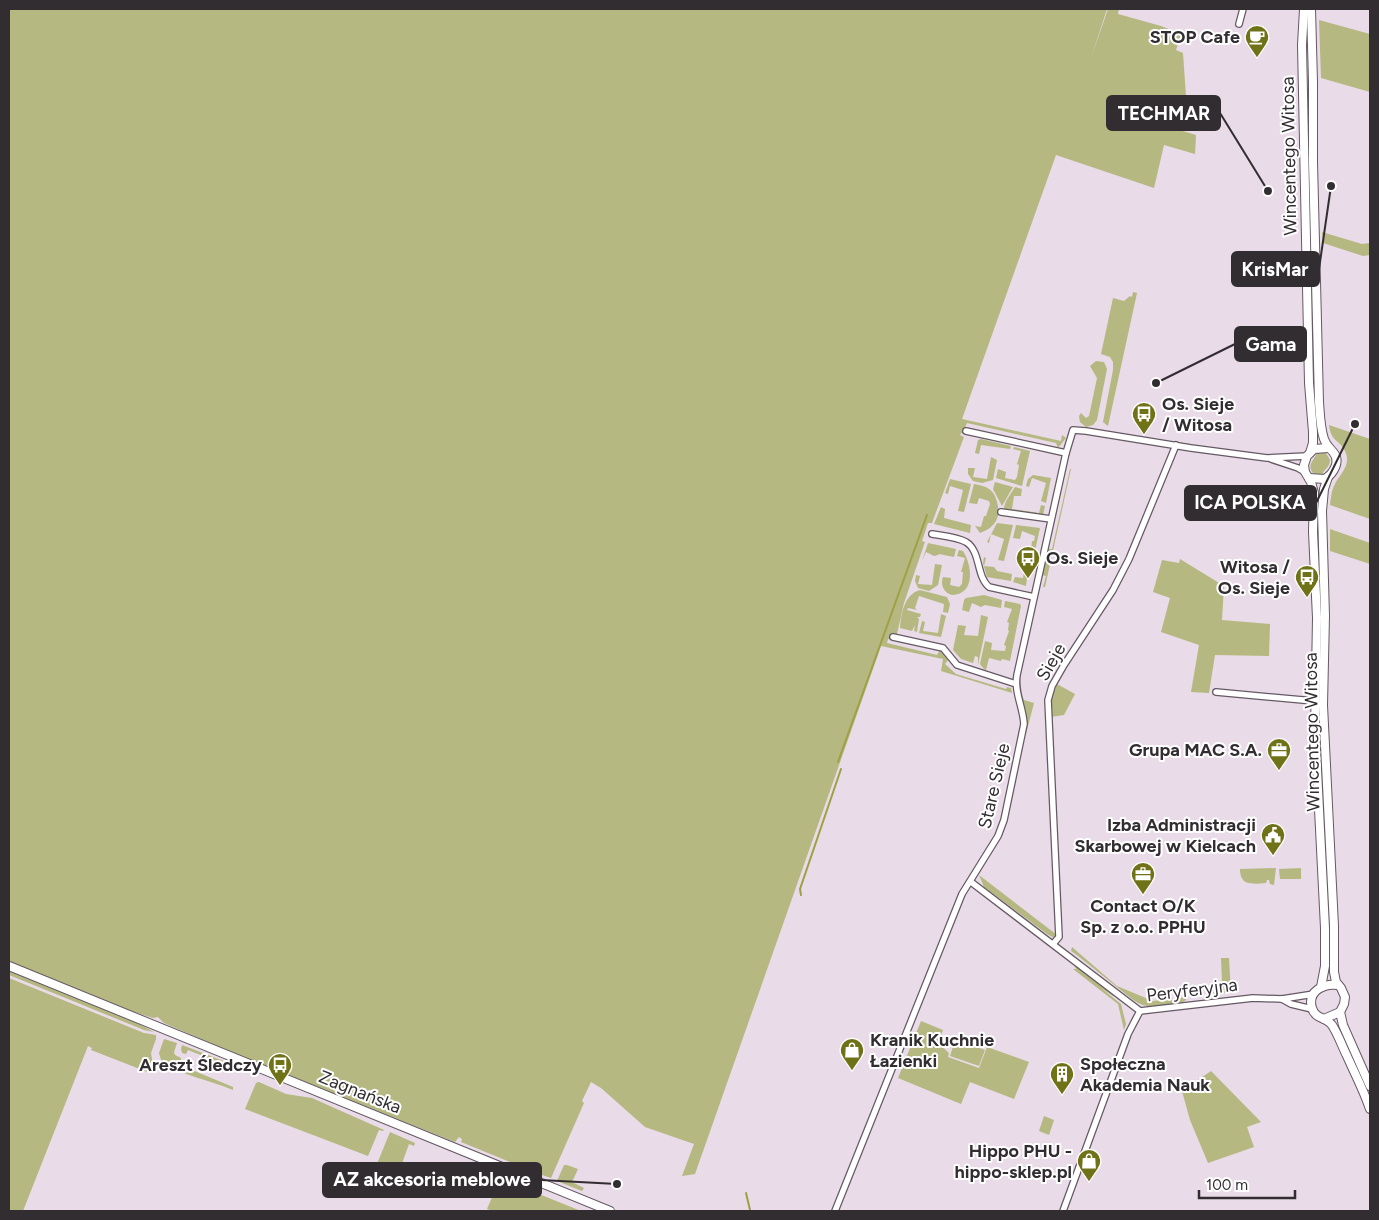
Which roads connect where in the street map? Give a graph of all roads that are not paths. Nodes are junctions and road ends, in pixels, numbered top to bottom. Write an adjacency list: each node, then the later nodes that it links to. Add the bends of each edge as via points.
1 (1243, 9): 4 (street)
2 (1304, 9): 9 (main road, Wincentego Witosa, via 1306,272 1313,435)
3 (1311, 9): 7 (main road, Wincentego Witosa, via 1318,383 1322,434)
4 (1239, 24)
5 (966, 431): 8 (street)
6 (1176, 445): 8 (street, Stare Sieje, via 1073,430); 10 (street); 22 (street, Sieje, via 1129,559 1113,590 1064,665 1048,700 1059,937)
7 (1328, 448): 9 (main road, via 1317,448); 12 (main road, via 1335,455 1336,464)
8 (1066, 453): 14 (street, Stare Sieje)
9 (1309, 455): 10 (street); 11 (main road, via 1304,465)
10 (1266, 458): 11 (street, via 1298,468)
11 (1307, 475): 12 (main road, via 1322,480); 20 (main road, Wincentego Witosa, via 1314,493 1317,634)
12 (1328, 477): 24 (main road, Wincentego Witosa, via 1322,512 1323,706 1334,926 1333,967)
13 (1001, 512): 14 (street)
14 (1051, 519): 16 (street, Stare Sieje)
15 (932, 534): 16 (street, via 969,544 982,578 989,587)
16 (1034, 597): 18 (street, Stare Sieje)
17 (893, 637): 18 (street, via 943,648 957,665)
18 (1016, 684): 21 (street, Stare Sieje, via 1024,724 1004,820 995,843)
19 (1216, 692): 20 (street)
20 (1314, 701): 25 (main road, Wincentego Witosa, via 1325,928)
21 (971, 882): 22 (street); 35 (street, Stare Sieje, via 962,894)
22 (1053, 944): 29 (street)
23 (9, 966): 34 (main road, Zagnańska)
24 (1338, 985): 25 (main road); 30 (main road, via 1345,997)
25 (1321, 987): 26 (main road)
26 (1314, 994): 27 (street, Peryferyjna); 28 (main road)
27 (1282, 999): 28 (street, Peryferyjna); 29 (street, Peryferyjna, via 1254,998)
28 (1312, 1009): 31 (main road)
29 (1140, 1011): 36 (street, Peryferyjna, via 1128,1034)
30 (1340, 1012): 31 (main road); 32 (main road, via 1344,1029)
31 (1324, 1019): 33 (main road, via 1331,1023)
32 (1370, 1086)
33 (1370, 1109)
34 (610, 1211)
35 (835, 1211)
36 (1063, 1211)

